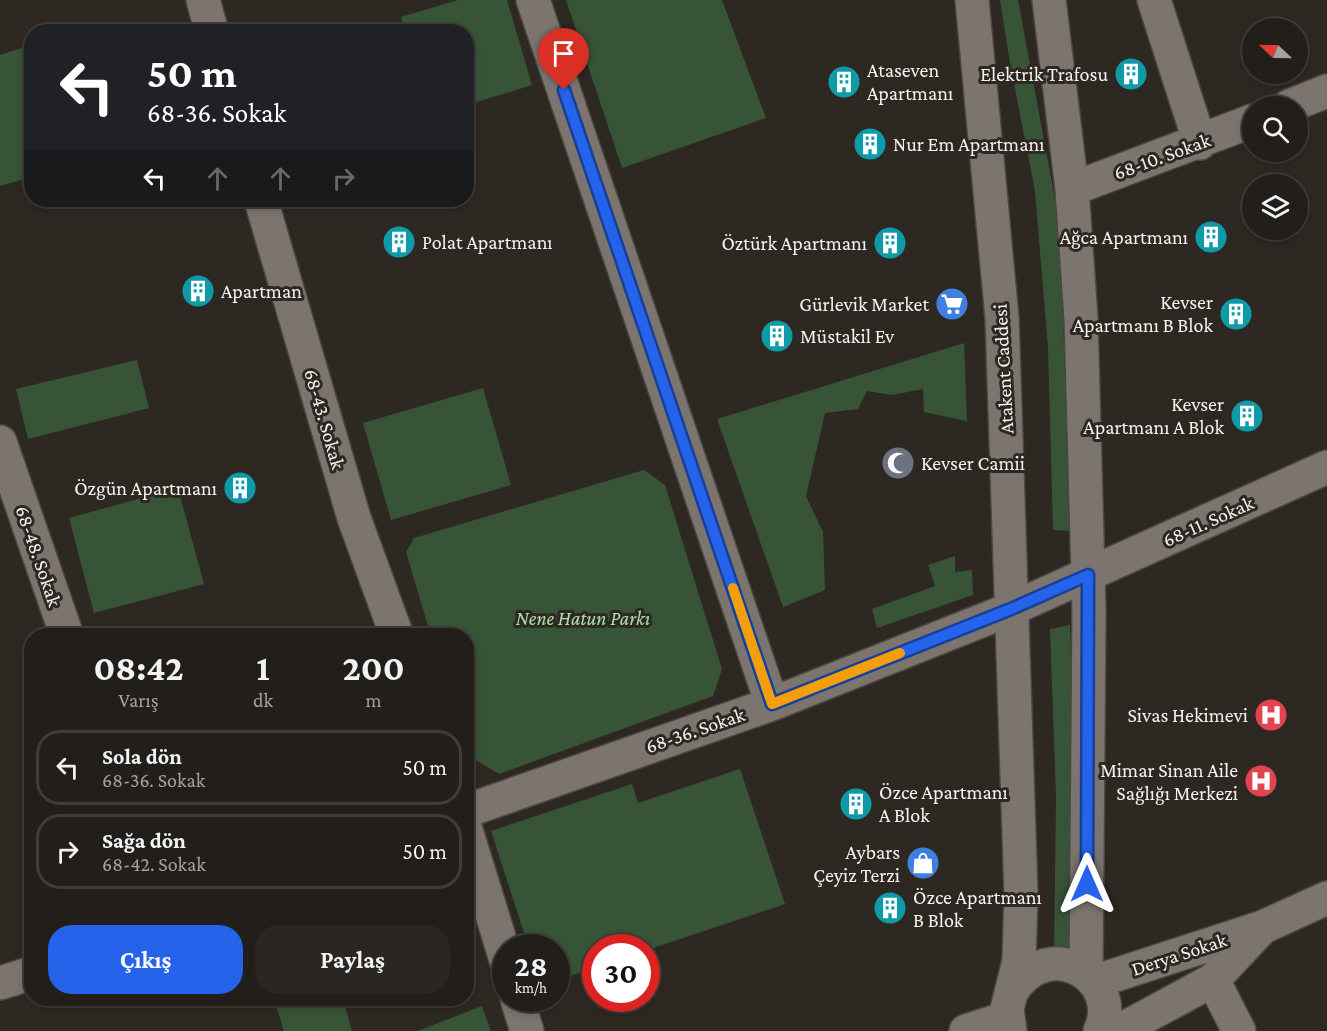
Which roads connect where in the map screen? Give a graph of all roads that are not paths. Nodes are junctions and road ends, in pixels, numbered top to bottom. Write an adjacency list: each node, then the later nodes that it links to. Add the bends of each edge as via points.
1 (203, 0): 6 (street)
2 (533, 0): 19 (street)
3 (972, 0): 16 (street, Atakent Caddesi, via 1002,318)
4 (1049, 0): 11 (street)
5 (1154, 0): 10 (street)
6 (210, 24)
7 (1327, 91): 8 (street)
8 (1308, 98)
9 (1242, 125): 10 (street, 68-10. Sokak)
10 (1200, 142): 11 (street, 68-10. Sokak)
11 (1072, 189): 15 (street, via 1081,319)
12 (263, 207): 18 (street, 68-43. Sokak, via 354,518)
13 (0, 442): 17 (street, 68-48. Sokak)
14 (1327, 467): 15 (street, 68-11. Sokak)
15 (1088, 575): 16 (street, 68-36. Sokak); 26 (street)
16 (1011, 609): 19 (street, 68-36. Sokak); 31 (street, Atakent Caddesi, via 1021,894 1019,961)
17 (64, 628)
18 (394, 628)
19 (772, 704): 20 (street, 68-36. Sokak)
20 (474, 808)
21 (474, 856): 24 (street)
22 (1327, 898): 23 (street, Derya Sokak)
23 (1263, 927): 26 (street, Derya Sokak); 27 (street, Derya Sokak)
24 (498, 934)
25 (24, 976): 28 (street)
26 (1090, 978): 31 (street, via 1060,963 1031,970 1019,979); 34 (street, via 1103,1003)
27 (1213, 980): 29 (street, Derya Sokak); 37 (street)
28 (0, 983)
29 (1160, 1009): 35 (street, Derya Sokak); 36 (street)
30 (521, 1012): 32 (street)
31 (1010, 1020): 33 (street)
32 (527, 1031)
33 (966, 1031)
34 (1100, 1031)
35 (1119, 1031)
36 (1136, 1031)
37 (1239, 1031)

